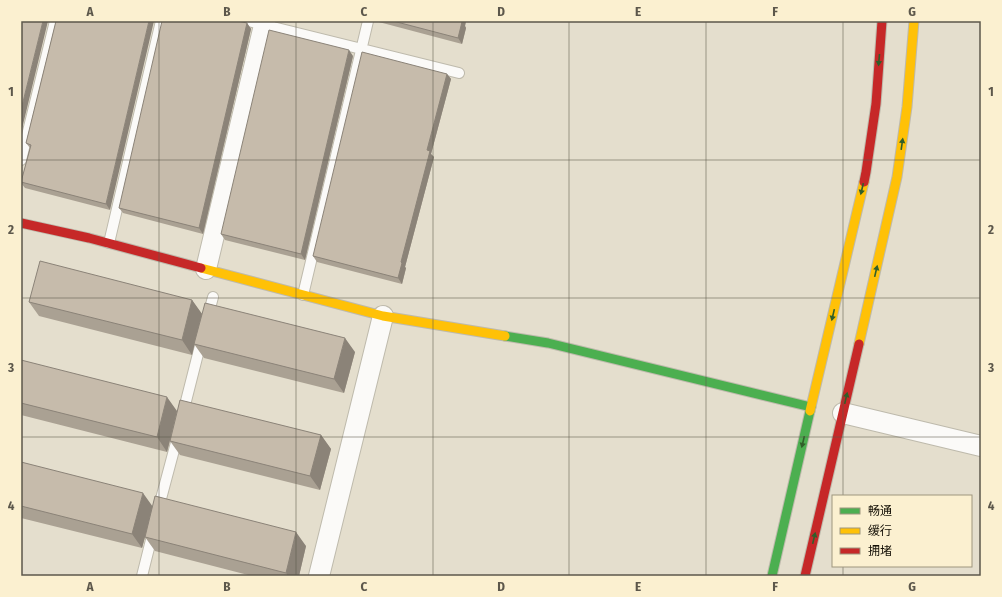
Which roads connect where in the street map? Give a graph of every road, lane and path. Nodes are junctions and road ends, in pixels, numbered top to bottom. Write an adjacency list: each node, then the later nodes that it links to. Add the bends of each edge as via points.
1 (55, 21): 9 (lane)
2 (161, 21): 11 (lane)
3 (368, 21): 7 (lane)
4 (882, 21): 16 (main road, one-way to 16, via 876,104 866,172)
5 (914, 21): 17 (main road, one-way to 5, via 897,177 907,107)
6 (259, 22): 7 (lane); 12 (street)
7 (361, 48): 8 (lane); 13 (lane)
8 (460, 73)
9 (21, 160)
10 (21, 223): 11 (main road)
11 (109, 243): 12 (main road)
12 (206, 269): 13 (main road)
13 (303, 294): 15 (main road)
14 (213, 297): 19 (lane)
15 (383, 316): 16 (main road, via 548,343); 20 (street)
16 (811, 407): 21 (main road, one-way to 21)
17 (843, 413): 18 (street); 22 (main road, one-way to 17)
18 (981, 446)
19 (142, 576)
20 (319, 576)
21 (772, 576)
22 (805, 576)

